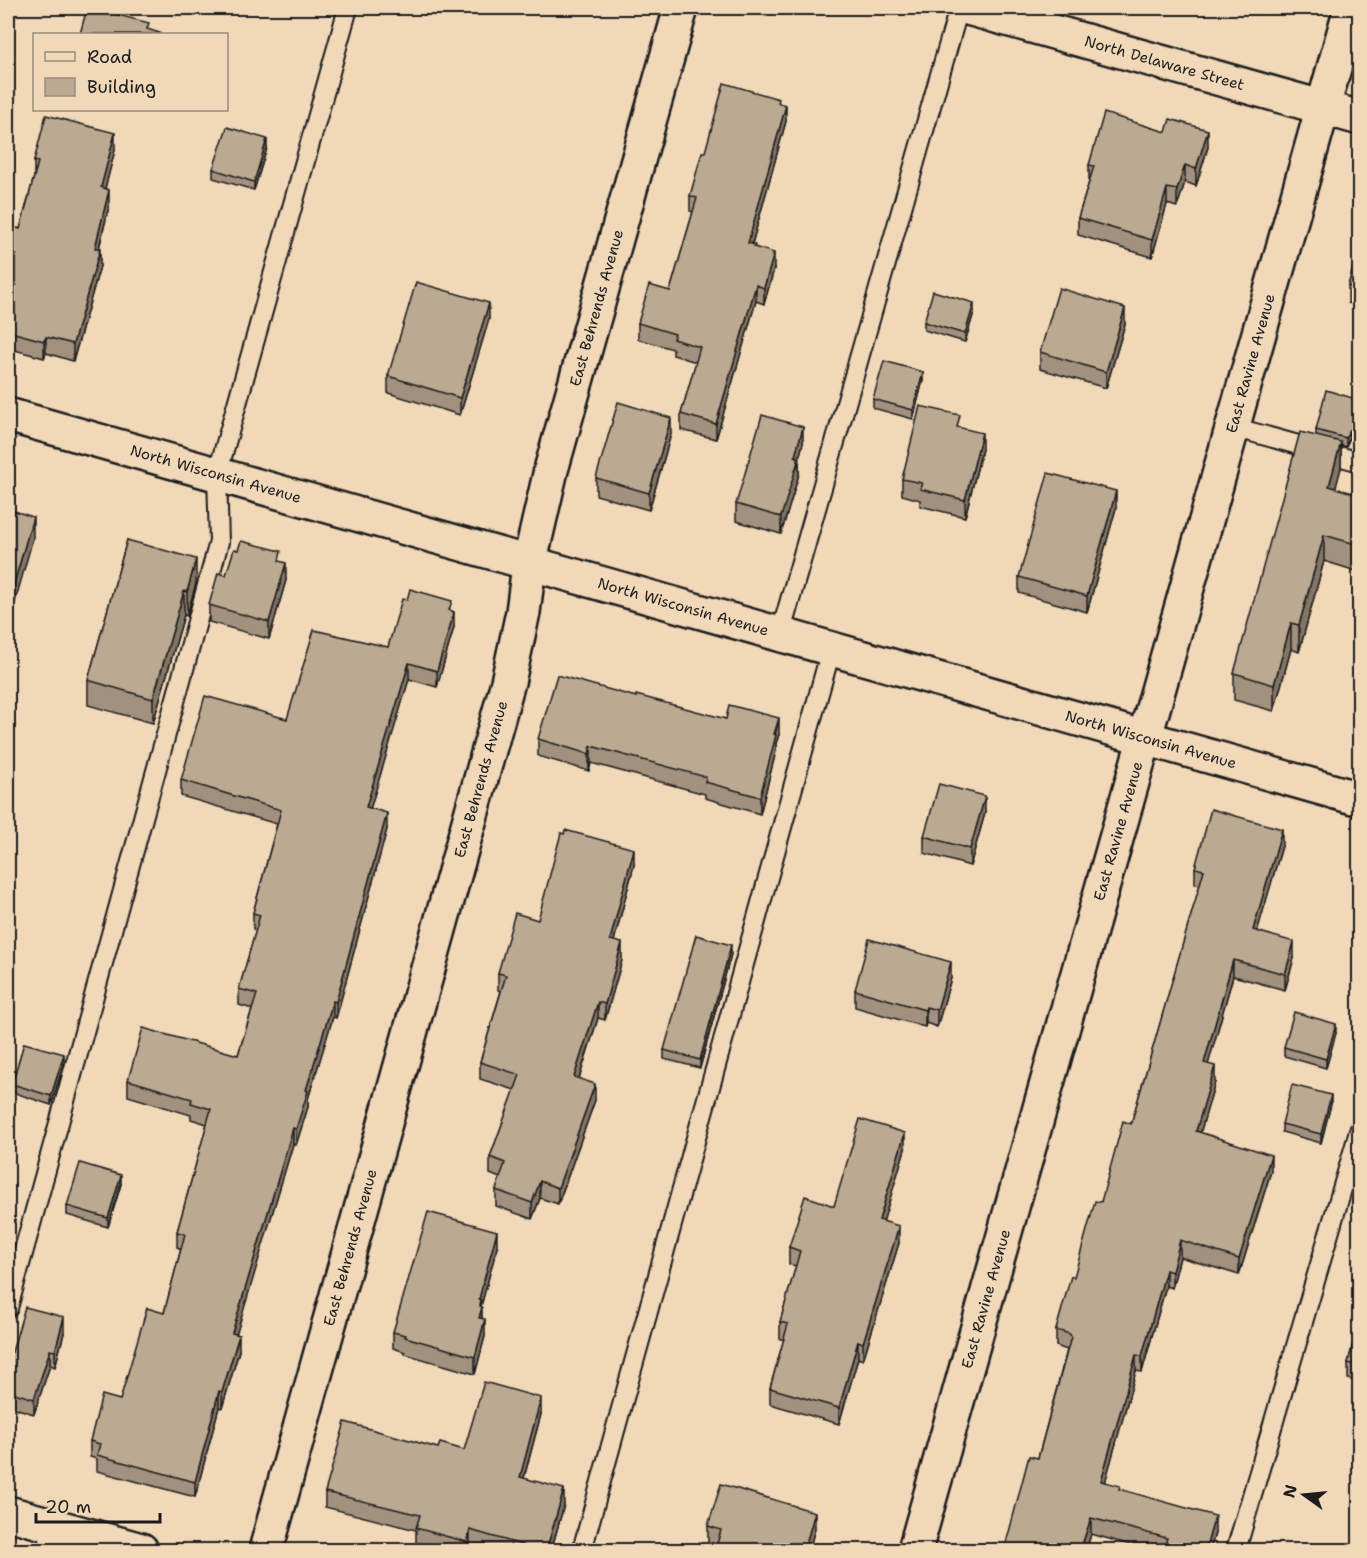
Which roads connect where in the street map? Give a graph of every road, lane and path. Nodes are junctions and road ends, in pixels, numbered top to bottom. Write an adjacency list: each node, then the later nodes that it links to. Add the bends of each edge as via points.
1 (348, 8): 11 (lane)
2 (681, 8): 12 (street, East Behrends Avenue, via 551,470)
3 (958, 8): 13 (lane)
4 (969, 8): 6 (street, North Delaware Street)
5 (1352, 8): 6 (street, East Ravine Avenue)
6 (1323, 108): 7 (street, North Delaware Street); 9 (street, East Ravine Avenue)
7 (1359, 118)
8 (8, 415): 11 (street, North Wisconsin Avenue)
9 (1233, 427): 10 (lane); 15 (street, East Ravine Avenue)
10 (1359, 462)
11 (217, 475): 12 (street, North Wisconsin Avenue); 18 (lane, via 219,542)
12 (530, 564): 13 (street, North Wisconsin Avenue); 22 (street, East Behrends Avenue, via 508,682)
13 (780, 635): 14 (street, North Wisconsin Avenue)
14 (831, 650): 15 (street, North Wisconsin Avenue); 23 (lane)
15 (1145, 738): 16 (street, North Wisconsin Avenue); 24 (street, East Ravine Avenue)
16 (1359, 799)
17 (1359, 1128): 25 (lane)
18 (8, 1308)
19 (8, 1513): 20 (street)
20 (50, 1538): 21 (street)
21 (141, 1551)
22 (266, 1551)
23 (582, 1551)
24 (915, 1551)
25 (1236, 1551)

